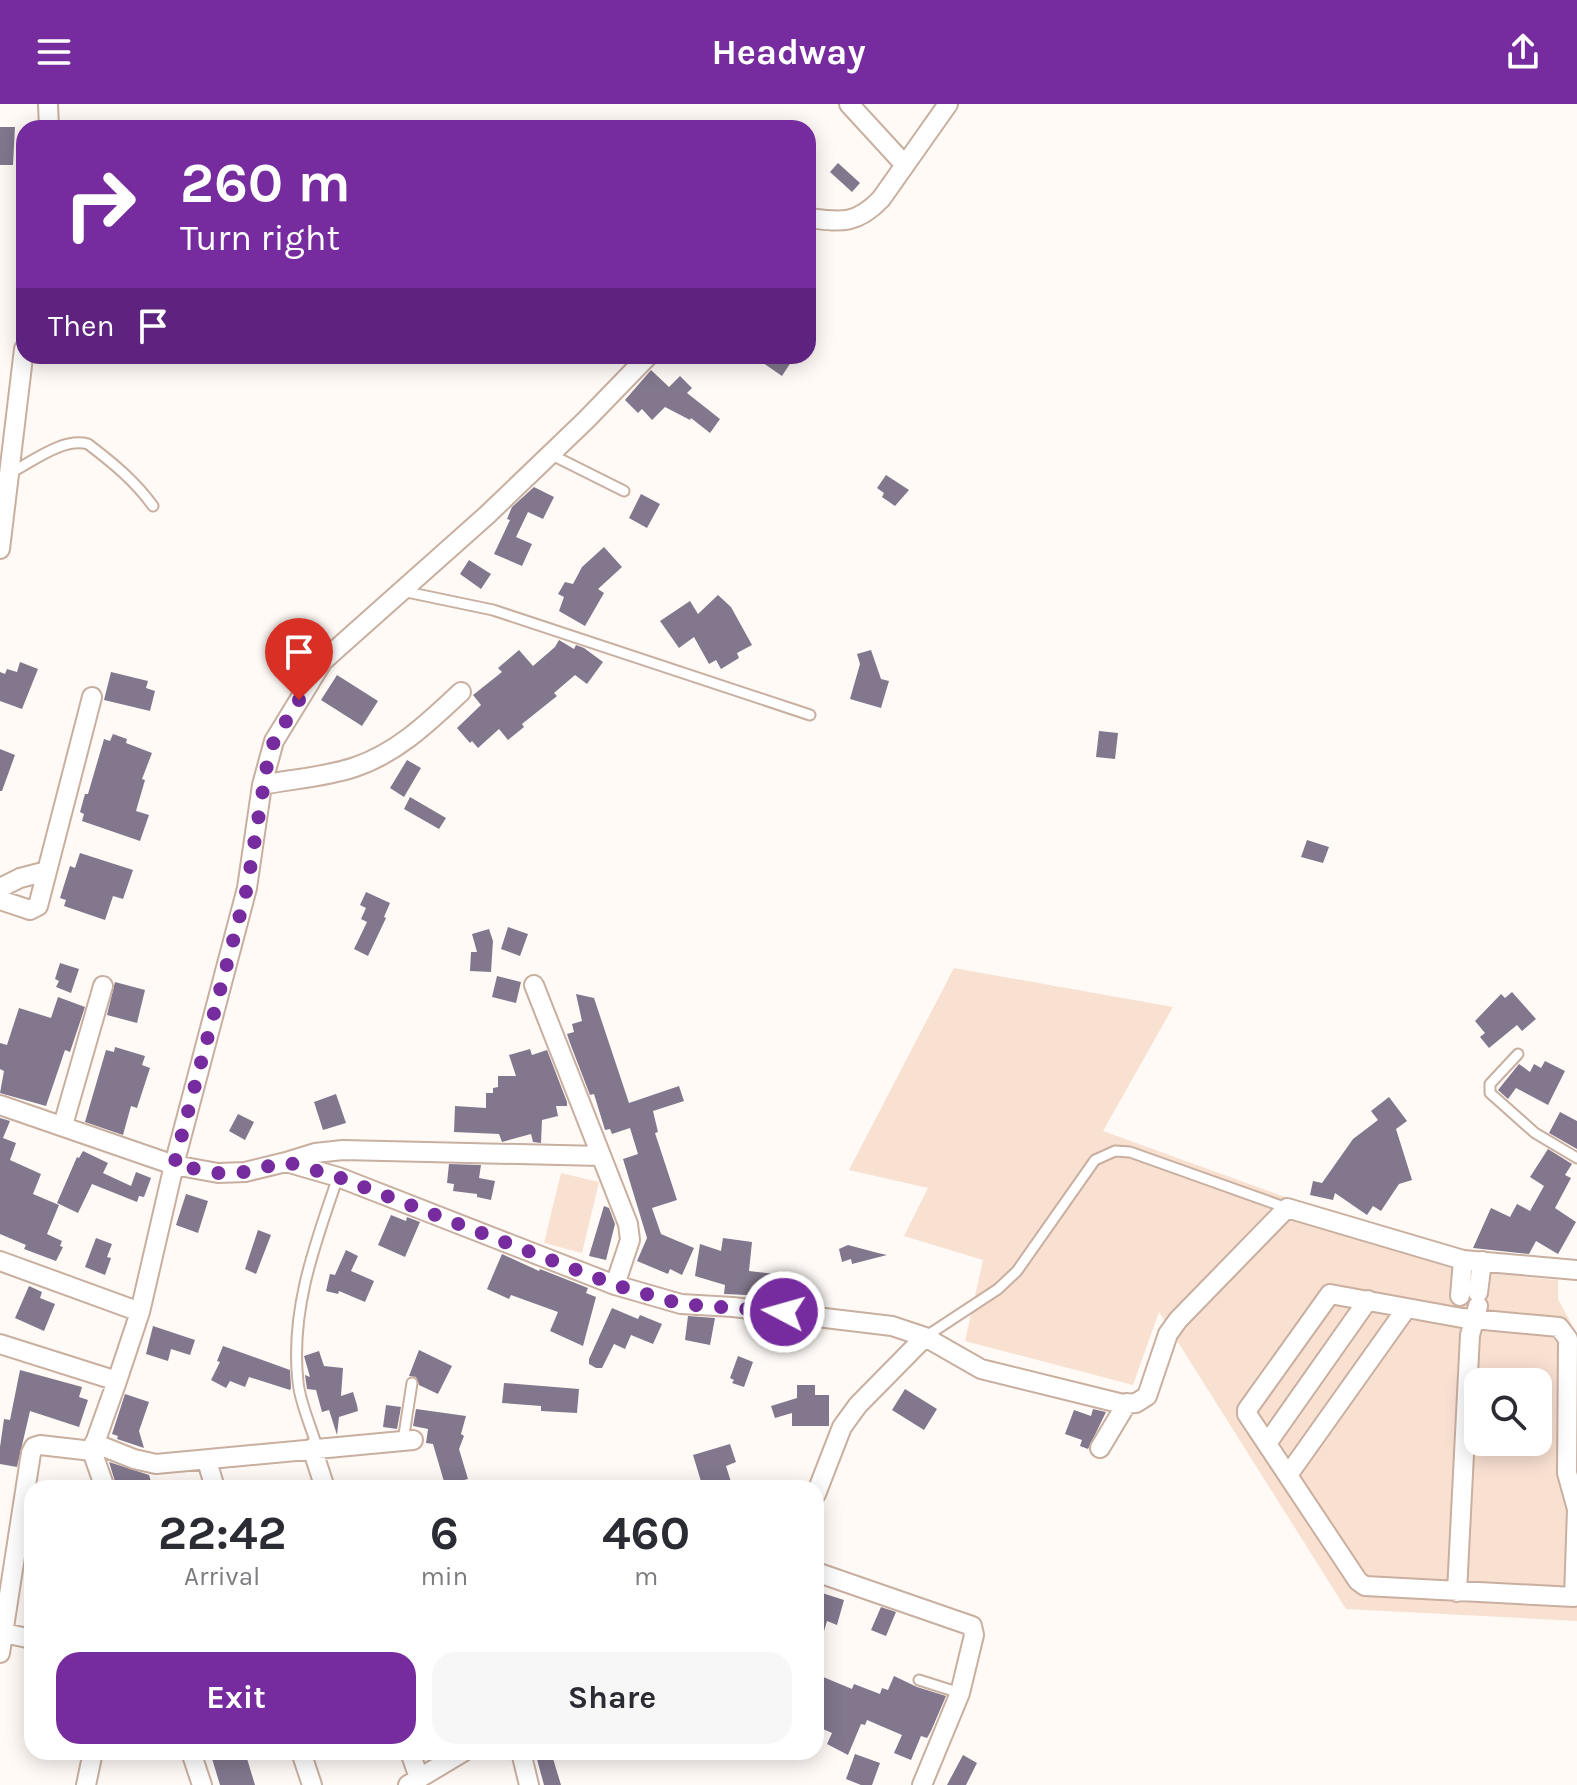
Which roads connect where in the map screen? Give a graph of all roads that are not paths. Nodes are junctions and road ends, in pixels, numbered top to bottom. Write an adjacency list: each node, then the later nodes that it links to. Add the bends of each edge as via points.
1 (849, 104): 3 (street)
2 (948, 104): 3 (street)
3 (905, 165): 4 (street, via 860,218)
4 (816, 219)
5 (22, 364): 8 (street)
6 (640, 364): 7 (street)
7 (550, 454): 9 (lane); 12 (street)
8 (7, 474): 10 (lane, via 82,442 122,469); 11 (street)
9 (624, 491)
10 (153, 506)
11 (0, 549)
12 (402, 591): 15 (lane, via 493,610); 16 (street, via 323,661 274,741)
13 (461, 692): 16 (street, via 411,738 378,758 353,768)
14 (92, 697): 17 (street)
15 (810, 715)
16 (262, 785): 28 (street, via 247,888)
17 (47, 871): 18 (street); 19 (street, via 34,909)
18 (0, 888)
19 (0, 900)
20 (534, 985): 25 (street)
21 (103, 986): 24 (street)
22 (1518, 1054): 26 (lane, via 1490,1084 1490,1093 1535,1133)
23 (0, 1105): 24 (street)
24 (63, 1125): 28 (street)
25 (601, 1156): 27 (street, via 343,1150); 34 (street, via 630,1240)
26 (1577, 1158)
27 (286, 1162): 28 (street, via 218,1173); 29 (street)
28 (174, 1165): 38 (street)
29 (338, 1177): 34 (street); 47 (lane, via 300,1304 298,1384)
30 (1287, 1208): 32 (street); 39 (lane, via 1130,1152 1105,1154 1095,1160 1017,1271); 43 (street, via 1178,1320 1147,1396)
31 (0, 1261): 38 (street)
32 (1472, 1261): 33 (street); 37 (street)
33 (1577, 1270)
34 (615, 1285): 39 (street, via 681,1304 861,1321)
35 (1368, 1300): 36 (street); 45 (street); 45 (street, via 1327,1297 1247,1410)
36 (1406, 1309): 37 (street); 50 (street)
37 (1469, 1310): 58 (street); 58 (street, via 1559,1327 1568,1339 1567,1473 1577,1509 1575,1594 1571,1598)
38 (140, 1312): 41 (street)
39 (925, 1337): 43 (street, via 981,1369); 55 (street, via 842,1427)
40 (0, 1344): 41 (street)
41 (117, 1381): 46 (street)
42 (412, 1383): 44 (lane)
43 (1127, 1403): 48 (street)
44 (408, 1440): 47 (street)
45 (1268, 1442): 50 (street)
46 (93, 1447): 49 (street, via 156,1464); 51 (street, via 34,1447); 52 (street)
47 (314, 1447): 49 (street); 54 (street)
48 (1100, 1448)
49 (207, 1461): 53 (street)
50 (1288, 1475): 58 (street, via 1361,1585)
51 (27, 1480)
52 (103, 1480)
53 (213, 1480)
54 (323, 1480)
55 (821, 1480)
56 (24, 1500): 59 (street)
57 (824, 1575): 63 (street, via 972,1626)
58 (1457, 1592)
59 (4, 1633): 60 (street); 61 (street)
60 (24, 1637)
61 (0, 1653)
62 (919, 1680): 63 (lane)
63 (960, 1693): 75 (street)
64 (91, 1760): 71 (street)
65 (194, 1760): 72 (street)
66 (304, 1760): 73 (street)
67 (411, 1760): 70 (street)
68 (450, 1760): 70 (street)
69 (523, 1760): 74 (street)
70 (413, 1782)
71 (86, 1785)
72 (202, 1785)
73 (312, 1785)
74 (529, 1785)
75 (922, 1785)

